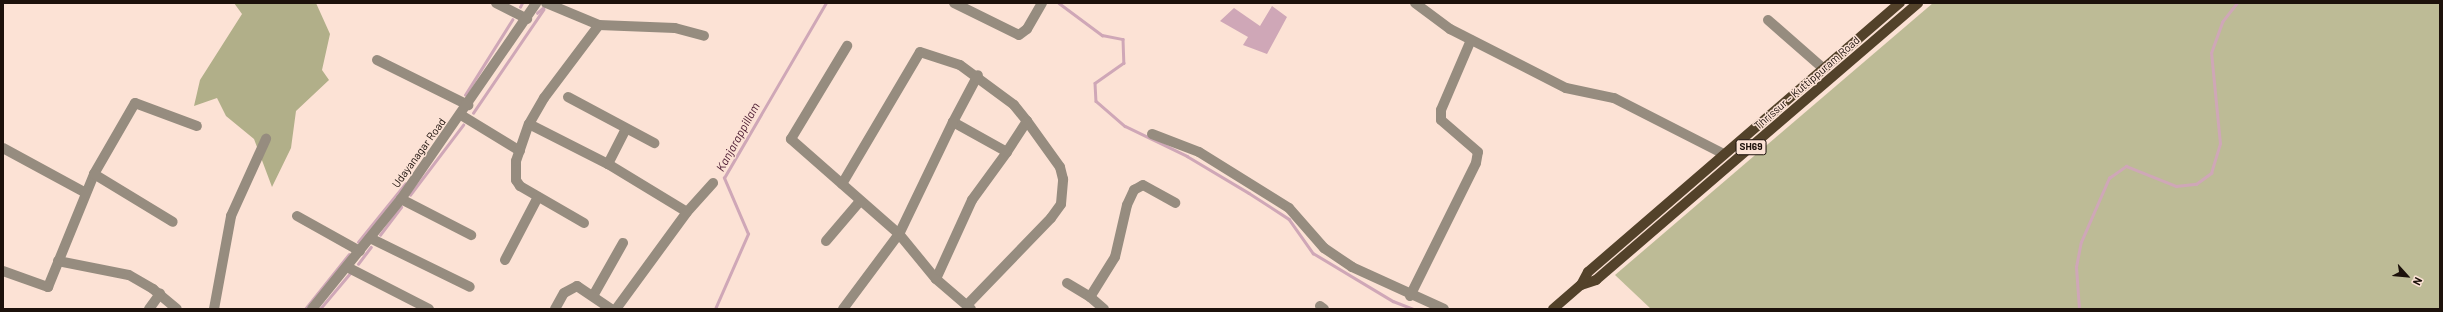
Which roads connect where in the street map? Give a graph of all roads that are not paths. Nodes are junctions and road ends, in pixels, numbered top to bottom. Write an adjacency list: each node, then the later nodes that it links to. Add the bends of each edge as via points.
1 (496, 3): 9 (street)
2 (536, 3): 9 (street, Udayanagar Road)
3 (546, 3): 11 (street)
4 (954, 3): 5 (street, via 1020,35)
5 (1042, 3)
6 (1415, 3): 13 (street)
7 (1900, 3): 16 (main road, Thrissur – Kuttippuram Road)
8 (1918, 3): 58 (main road, Thrissur – Kuttippuram Road / SH69, via 1596,280)
9 (527, 19): 19 (street, Udayanagar Road)
10 (1768, 20): 16 (street)
11 (600, 25): 12 (street, via 675,28); 23 (street, via 544,98)
12 (704, 36)
13 (1471, 40): 32 (street, via 1566,88 1614,98); 62 (street, via 1441,110 1441,120 1478,152 1476,163)
14 (847, 46): 36 (street, via 791,139)
15 (377, 60): 19 (street)
16 (1824, 69): 32 (main road, Thrissur – Kuttippuram Road)
17 (978, 75): 21 (street); 22 (street); 36 (street, via 946,58 920,52)
18 (568, 97): 25 (street)
19 (468, 105): 20 (street, Udayanagar Road)
20 (461, 115): 30 (street); 39 (street, Udayanagar Road)
21 (1027, 121): 31 (street); 64 (street, via 1060,167 1063,179 1061,204)
22 (953, 122): 31 (street); 46 (street)
23 (529, 124): 30 (street); 33 (street)
24 (197, 126): 34 (street, via 136,103)
25 (626, 129): 28 (street); 33 (street)
26 (1152, 134): 62 (street, via 1199,152 1289,208 1324,248 1352,267)
27 (266, 139): 67 (street, via 231,216)
28 (654, 143)
29 (3, 148): 37 (street)
30 (520, 151): 38 (street, via 516,180)
31 (1007, 152): 56 (street, via 972,200)
32 (1724, 154): 58 (main road, Thrissur – Kuttippuram Road, via 1588,272)
33 (608, 164): 42 (street)
34 (94, 174): 37 (street); 44 (street)
35 (713, 183): 42 (street)
36 (842, 184): 40 (street)
37 (84, 192): 53 (street)
38 (538, 197): 45 (street); 52 (street)
39 (401, 199): 47 (street); 48 (street, Udayanagar Road)
40 (860, 201): 46 (street); 49 (street)
41 (1175, 202): 63 (street, via 1143,185 1134,190 1127,205 1112,262)
42 (687, 212): 72 (street)
43 (297, 216): 51 (street)
44 (173, 222)
45 (584, 222)
46 (898, 234): 56 (street); 73 (street)
47 (471, 235)
48 (370, 238): 51 (street, Udayanagar Road); 59 (street)
49 (826, 241)
50 (623, 243): 61 (street)
51 (360, 251): 54 (street, Udayanagar Road)
52 (504, 260)
53 (58, 261): 55 (street, via 48,287); 60 (street, via 129,276)
54 (348, 266): 68 (street, Udayanagar Road); 69 (street)
55 (3, 271)
56 (936, 279): 64 (street)
57 (1067, 283): 63 (street)
58 (1581, 285): 76 (main road, Thrissur – Kuttippuram Road / SH69)
59 (470, 287)
60 (160, 294): 65 (street); 66 (street)
61 (593, 296): 70 (street, via 572,286 564,293); 71 (street)
62 (1410, 296): 75 (street)
63 (1090, 297): 74 (street)
64 (969, 307)
65 (150, 309)
66 (177, 309)
67 (214, 309)
68 (312, 309)
69 (429, 309)
70 (555, 309)
71 (611, 309)
72 (616, 309)
73 (843, 309)
74 (1104, 309)
75 (1444, 309)
76 (1553, 309)

